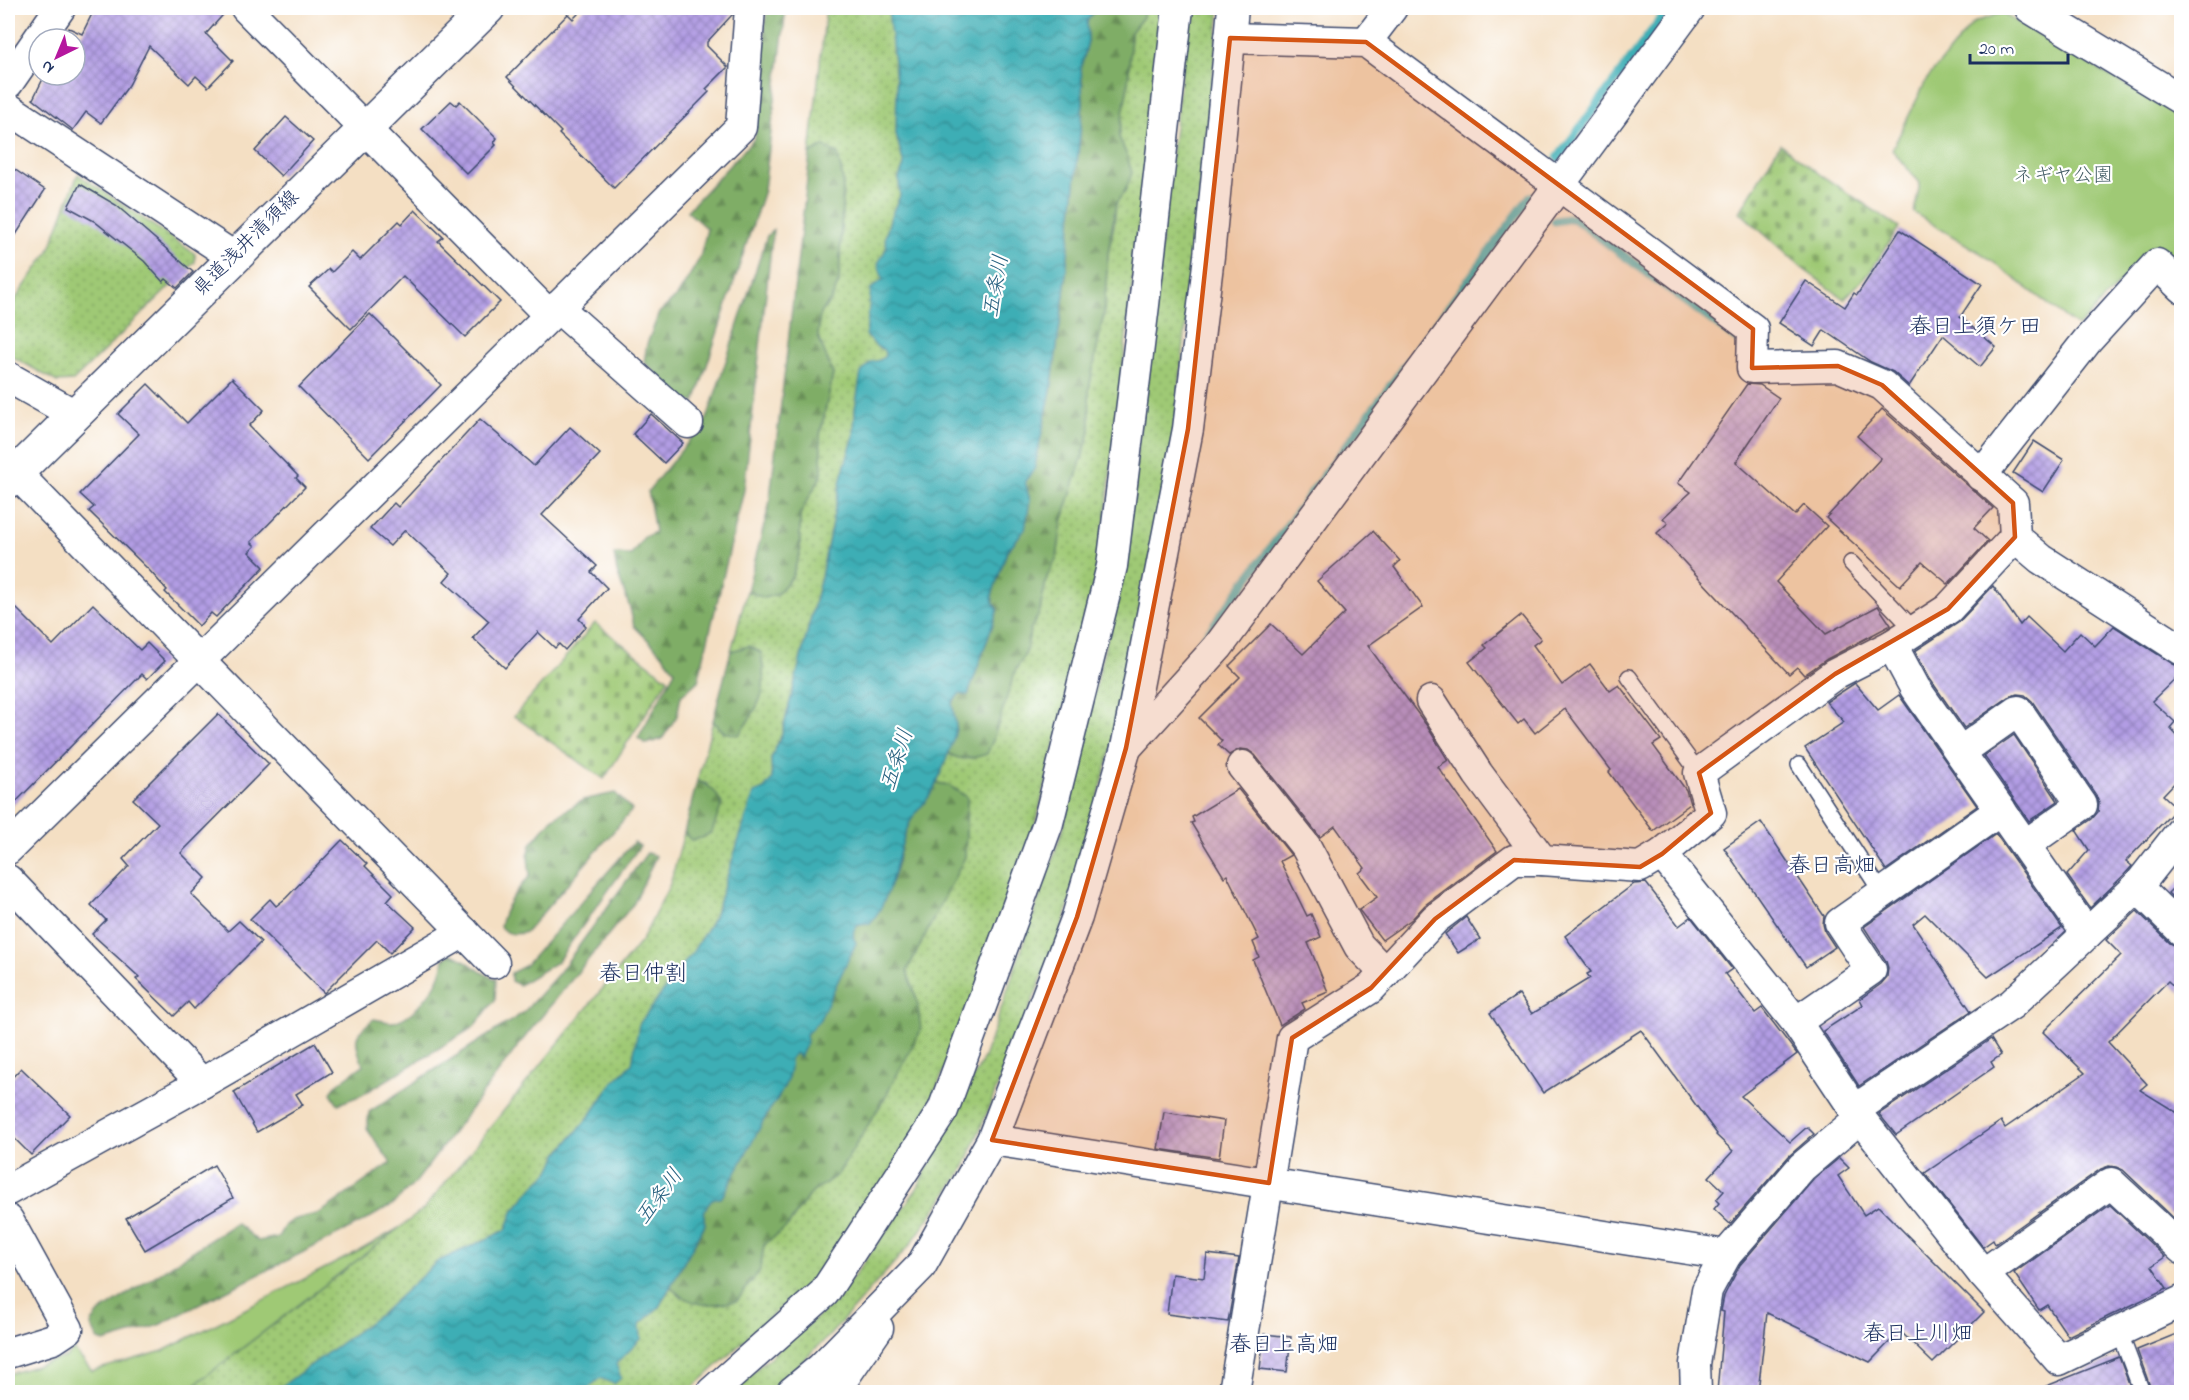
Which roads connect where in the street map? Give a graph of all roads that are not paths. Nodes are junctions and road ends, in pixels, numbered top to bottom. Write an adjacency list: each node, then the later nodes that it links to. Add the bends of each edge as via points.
1 (60, 8): 12 (street)
2 (246, 8): 15 (street)
3 (488, 8): 15 (main road, 県道浅井清須線)
4 (750, 8): 19 (street, via 741,127)
5 (1178, 8): 65 (street, via 1112,566 1048,823 943,1110 824,1293)
6 (1233, 8): 10 (street)
7 (1392, 8): 11 (street)
8 (1690, 8): 16 (street)
9 (2030, 8): 13 (street)
10 (1230, 38): 11 (street); 32 (street, via 1188,429)
11 (1366, 42): 16 (street)
12 (8, 83)
13 (2181, 100)
14 (8, 108): 17 (street)
15 (364, 128): 17 (main road, 県道浅井清須線); 19 (street)
16 (1559, 185): 23 (street, via 1753,329 1752,368 1838,366 1882,385); 32 (street, via 1218,647)
17 (234, 257): 21 (main road, 県道浅井清須線)
18 (2181, 288): 23 (street, via 2157,264 2087,341)
19 (553, 311): 22 (street); 29 (street)
20 (8, 376): 21 (street)
21 (75, 415): 24 (main road, 県道浅井清須線)
22 (688, 423)
23 (1982, 476): 25 (street, via 2013,503)
24 (12, 477): 29 (street)
25 (2015, 537): 27 (street, via 1948,609); 28 (street)
26 (1851, 563): 27 (lane)
27 (1903, 638): 33 (street, via 1915,688); 36 (street, via 1835,674)
28 (2181, 650)
29 (199, 660): 40 (street); 47 (street)
30 (1629, 677): 36 (lane)
31 (1431, 701): 42 (street, via 1478,774)
32 (1126, 748): 54 (street, via 1077,917)
33 (1960, 752): 37 (street); 39 (street, via 2018,711 2082,805)
34 (1799, 765): 45 (lane)
35 (1242, 766): 50 (street, via 1306,848 1359,946)
36 (1699, 773): 41 (street, via 1711,813)
37 (2001, 810): 39 (street); 45 (street)
38 (2181, 830): 44 (street)
39 (2025, 845): 48 (street)
40 (8, 849)
41 (1662, 854): 42 (street, via 1640,867); 51 (street)
42 (1542, 860): 50 (street, via 1514,860 1435,919)
43 (8, 880): 52 (street)
44 (2137, 887): 46 (street); 48 (street)
45 (1882, 893): 51 (street, via 1840,923 1871,970)
46 (2181, 931)
47 (464, 932): 49 (street); 52 (street)
48 (2087, 934): 53 (street, via 2012,1004)
49 (494, 963)
50 (1385, 973): 55 (street, via 1371,988 1292,1038)
51 (1796, 1022): 53 (street)
52 (202, 1083): 56 (street)
53 (1857, 1114): 59 (street, via 1802,1167); 61 (street)
54 (992, 1140): 55 (street); 60 (street)
55 (1269, 1183): 59 (street); 68 (street)
56 (8, 1190)
57 (8, 1220): 64 (street, via 68,1329 53,1339)
58 (2181, 1249): 61 (street, via 2111,1183)
59 (1726, 1255): 69 (street, via 1707,1290 1695,1364)
60 (921, 1266): 66 (street, via 821,1368); 67 (street)
61 (1983, 1274): 63 (street, via 2059,1360)
62 (2181, 1301): 63 (street)
63 (2119, 1331): 70 (lane)
64 (8, 1353)
65 (712, 1392)
66 (792, 1392)
67 (834, 1392)
68 (1234, 1392)
69 (1696, 1392)
70 (2142, 1392)

